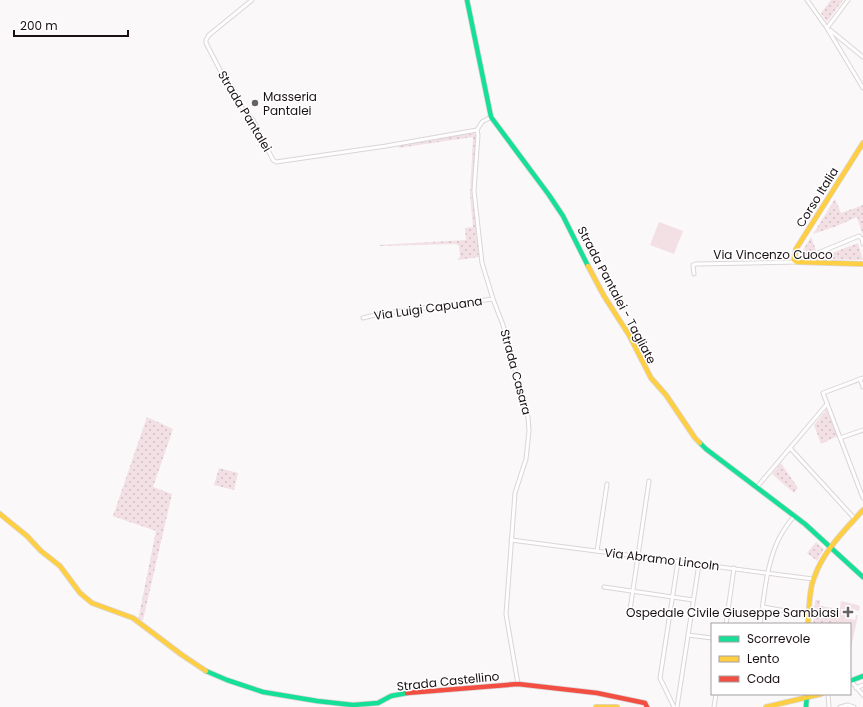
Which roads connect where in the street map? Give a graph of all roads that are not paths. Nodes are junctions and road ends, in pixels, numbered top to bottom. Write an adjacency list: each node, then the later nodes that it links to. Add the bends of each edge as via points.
1 (252, 0): 9 (street, Strada Pantalei, via 209,35 206,43 236,101 253,120 276,162)
2 (467, 0): 8 (street)
3 (807, 0): 5 (street)
4 (848, 0): 5 (street)
5 (827, 28): 6 (street); 7 (street)
6 (863, 57)
7 (863, 88)
8 (491, 116): 9 (street, via 482,122); 26 (street, Strada Pantalei - Tagliate, via 563,216 645,368 695,438)
9 (477, 130): 16 (street, Strada Casara, via 474,191 482,262)
10 (863, 143): 13 (street, Corso Italia, via 796,249 794,260)
11 (863, 244): 12 (street, via 859,236)
12 (818, 253)
13 (797, 262): 14 (street, Via Vincenzo Cuoco); 15 (street, Via Vincenzo Cuoco, via 696,264 692,268)
14 (863, 264)
15 (694, 274)
16 (493, 299): 17 (street, Via Luigi Capuana); 32 (street, Strada Casara, via 503,325 528,417 528,447 515,493)
17 (363, 318)
18 (862, 379): 19 (street); 20 (street, via 823,393)
19 (863, 387)
20 (827, 404): 22 (street); 23 (street)
21 (863, 430): 22 (street)
22 (840, 438): 27 (street)
23 (790, 448): 26 (street); 31 (street)
24 (649, 481): 35 (street)
25 (607, 484): 34 (street)
26 (757, 487): 30 (street, Strada Pantalei - Tagliate)
27 (863, 498)
28 (863, 510): 31 (street)
29 (0, 514): 61 (street, Strada Castellino, via 60,566 80,593 92,603 133,618 195,664 222,678 250,688 353,706 378,703 391,696 413,692)
30 (794, 516): 33 (street, Strada Pantalei - Tagliate); 40 (street, via 776,544)
31 (855, 519): 33 (street)
32 (512, 540): 34 (street, Via Abramo Lincoln); 61 (street, Strada Casara, via 506,614)
33 (829, 547): 41 (street, Strada Pantalei - Tagliate); 43 (street)
34 (597, 551): 35 (street, Via Abramo Lincoln)
35 (638, 556): 36 (street, Via Abramo Lincoln); 45 (street)
36 (678, 561): 37 (street, Via Abramo Lincoln); 46 (street)
37 (699, 564): 38 (street, Via Abramo Lincoln); 47 (street)
38 (734, 568): 40 (street, Via Abramo Lincoln); 50 (street)
39 (863, 570): 41 (street)
40 (768, 573): 43 (street, Via Abramo Lincoln); 48 (street)
41 (858, 573): 42 (street, Strada Pantalei - Tagliate)
42 (863, 577)
43 (813, 578): 51 (street)
44 (604, 587): 45 (street)
45 (633, 591): 46 (street); 49 (street)
46 (672, 597): 47 (street); 71 (street, via 660,680)
47 (693, 600): 56 (street)
48 (763, 607): 51 (street); 52 (street)
49 (630, 610)
50 (728, 612): 52 (street); 53 (street)
51 (809, 615): 55 (street)
52 (761, 617): 54 (street)
53 (726, 623)
54 (760, 623)
55 (808, 623)
56 (688, 635): 57 (street); 71 (street)
57 (711, 638)
58 (863, 676): 59 (street)
59 (851, 681)
60 (851, 682): 63 (street)
61 (518, 684): 70 (street, Strada Castellino, via 597,693 638,701)
62 (863, 684): 63 (street)
63 (856, 688): 66 (street)
64 (716, 695): 72 (street)
65 (828, 695): 75 (street)
66 (863, 695)
67 (807, 696): 73 (street); 74 (street)
68 (598, 707): 69 (street)
69 (617, 707)
70 (647, 707)
71 (676, 707)
72 (714, 707)
73 (766, 707)
74 (806, 707)
75 (829, 707): 76 (street)
76 (834, 707)
77 (840, 707): 78 (street)
78 (854, 707)

